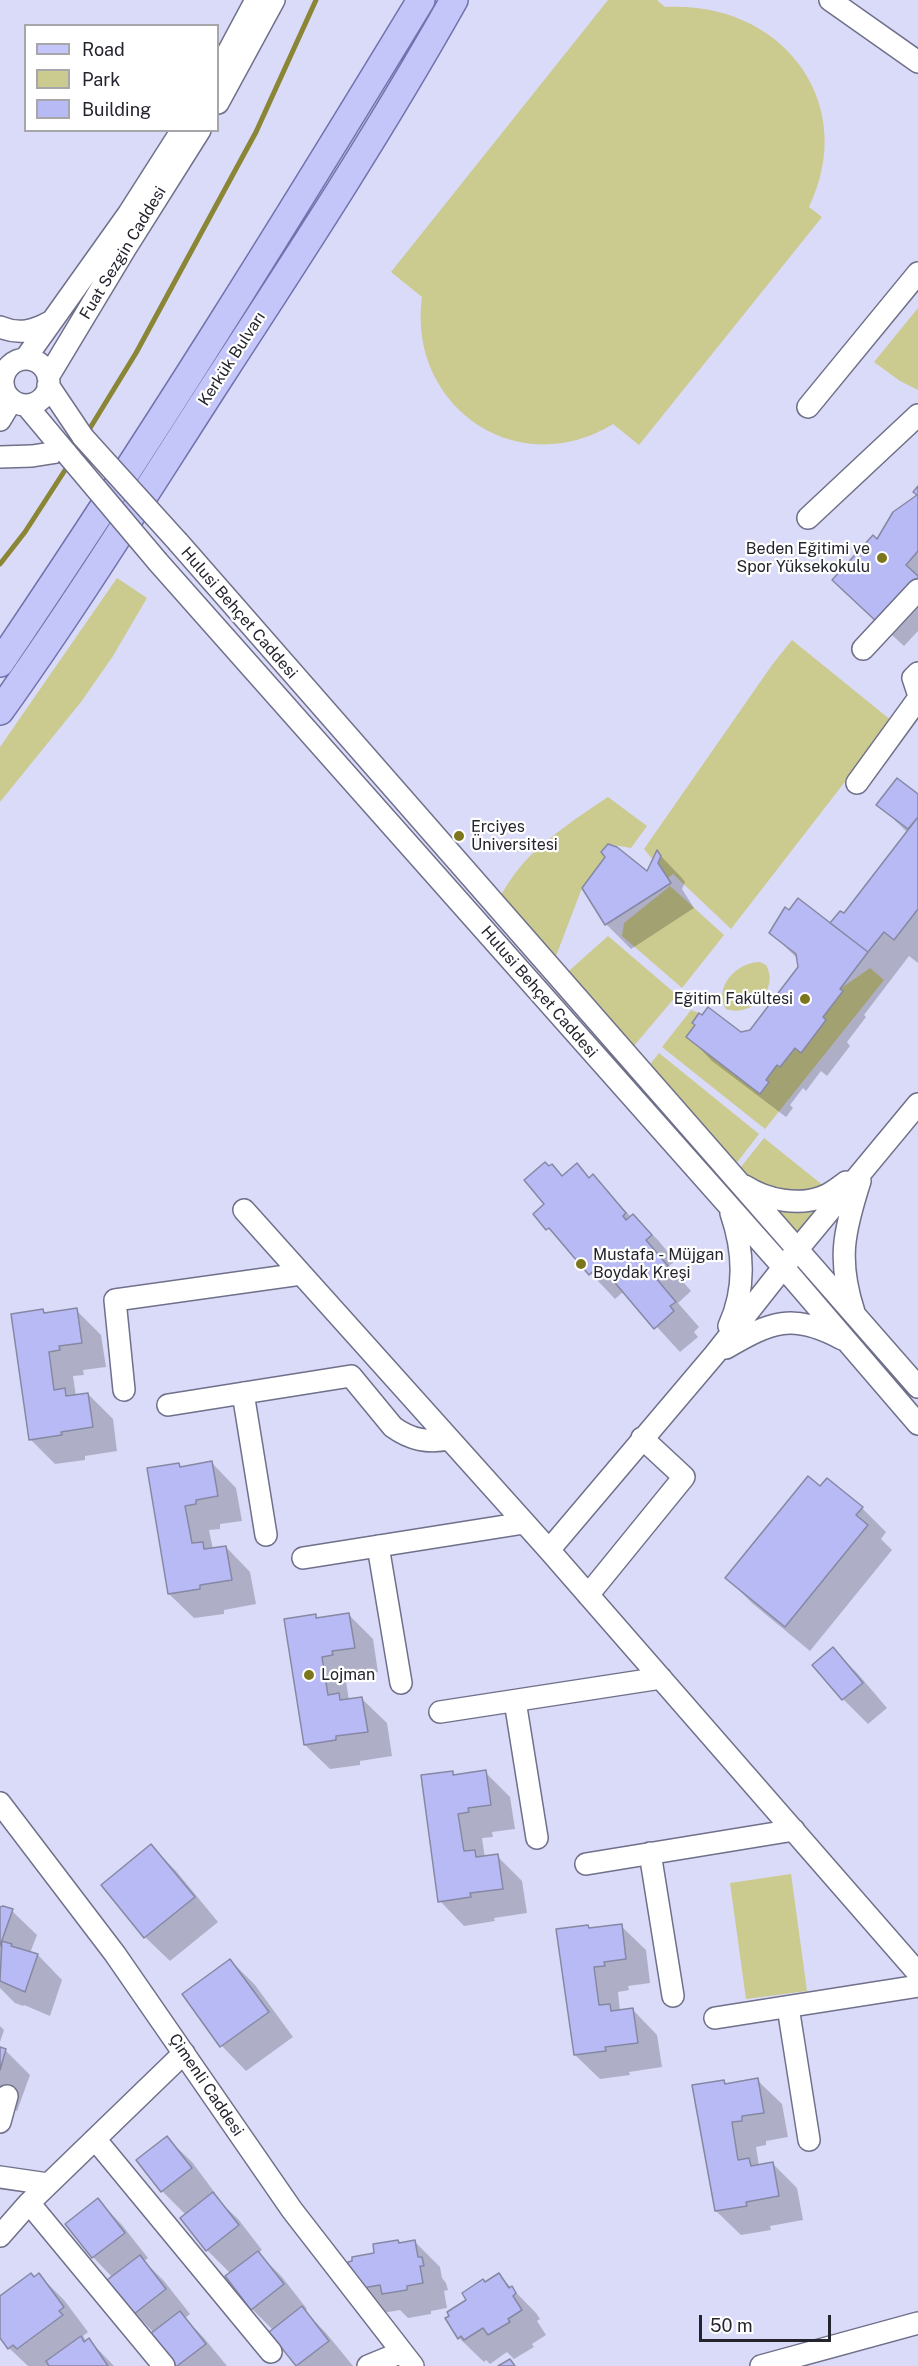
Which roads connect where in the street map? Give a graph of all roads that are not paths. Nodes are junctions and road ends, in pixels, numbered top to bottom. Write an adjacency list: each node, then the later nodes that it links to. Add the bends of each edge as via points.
1 (256, 0): 7 (street)
2 (274, 0): 8 (street)
3 (421, 0): 25 (main road, Kerkük Bulvarı, via 194,370)
4 (454, 0): 29 (main road, Kerkük Bulvarı, via 319,224 83,591)
5 (830, 0): 6 (street)
6 (918, 62)
7 (219, 69)
8 (219, 101)
9 (181, 132): 12 (street, Fuat Sezgin Caddesi)
10 (199, 132): 15 (street, Fuat Sezgin Caddesi)
11 (918, 273): 17 (street)
12 (51, 322): 13 (street, via 25,332); 14 (street, Fuat Sezgin Caddesi)
13 (0, 327)
14 (12, 363): 15 (street, via 40,364); 16 (street, via 6,394)
15 (48, 381): 16 (street, via 41,399); 33 (street, Hulusi Behçet Caddesi, bridge, via 83,437)
16 (19, 402): 19 (street); 20 (street, Hulusi Behçet Caddesi)
17 (808, 407)
18 (918, 416): 22 (street)
19 (0, 420)
20 (65, 452): 21 (street); 34 (street, Hulusi Behçet Caddesi, bridge)
21 (0, 457)
22 (808, 518)
23 (918, 591): 24 (street)
24 (863, 649)
25 (0, 663)
26 (918, 672): 27 (street, via 913,678)
27 (918, 693)
28 (918, 699): 30 (street)
29 (0, 711)
30 (857, 783)
31 (918, 1104): 32 (street)
32 (864, 1169): 33 (street, via 825,1196 802,1201 764,1195); 36 (street); 39 (street, via 844,1239 846,1280)
33 (736, 1180): 36 (street, Hulusi Behçet Caddesi)
34 (729, 1207): 37 (street, Hulusi Behçet Caddesi); 41 (street, via 741,1252 741,1285 736,1308)
35 (243, 1210): 38 (street)
36 (797, 1250): 37 (street); 39 (street, Hulusi Behçet Caddesi)
37 (784, 1268): 40 (street, Hulusi Behçet Caddesi); 41 (street)
38 (301, 1274): 43 (street, via 115,1300); 48 (street)
39 (856, 1317): 42 (street, Hulusi Behçet Caddesi)
40 (846, 1341): 41 (street, via 809,1326 783,1323 760,1328); 46 (street, Hulusi Behçet Caddesi)
41 (715, 1354): 47 (street)
42 (918, 1387)
43 (124, 1390)
44 (243, 1393): 45 (street); 48 (street, via 351,1376 400,1432 427,1441); 50 (street)
45 (168, 1405)
46 (918, 1424)
47 (642, 1438): 52 (street); 54 (street, via 684,1477)
48 (449, 1439): 49 (street)
49 (524, 1523): 51 (street); 52 (street)
50 (266, 1535)
51 (378, 1546): 53 (street); 56 (street)
52 (549, 1550): 54 (street)
53 (303, 1558)
54 (588, 1595): 55 (street)
55 (661, 1678): 57 (street); 60 (street)
56 (401, 1683)
57 (515, 1701): 58 (street); 61 (street)
58 (440, 1712)
59 (0, 1803): 69 (street, Çimenli Caddesi, via 115,1954)
60 (794, 1830): 62 (street); 64 (street)
61 (537, 1838)
62 (650, 1853): 63 (street); 66 (street)
63 (586, 1864)
64 (918, 1973)
65 (918, 1986): 67 (street)
66 (673, 1996)
67 (788, 2007): 68 (street); 73 (street)
68 (715, 2018)
69 (184, 2053): 72 (street); 80 (street, Çimenli Caddesi, via 292,2210)
70 (7, 2096): 71 (street)
71 (0, 2122)
72 (95, 2139): 75 (street); 79 (street)
73 (809, 2140)
74 (0, 2177): 75 (street)
75 (48, 2184): 76 (street)
76 (28, 2203): 77 (street); 81 (street)
77 (0, 2236)
78 (918, 2323): 83 (street)
79 (271, 2352)
80 (407, 2359): 82 (street)
81 (164, 2366)
82 (368, 2366)
83 (761, 2366)

